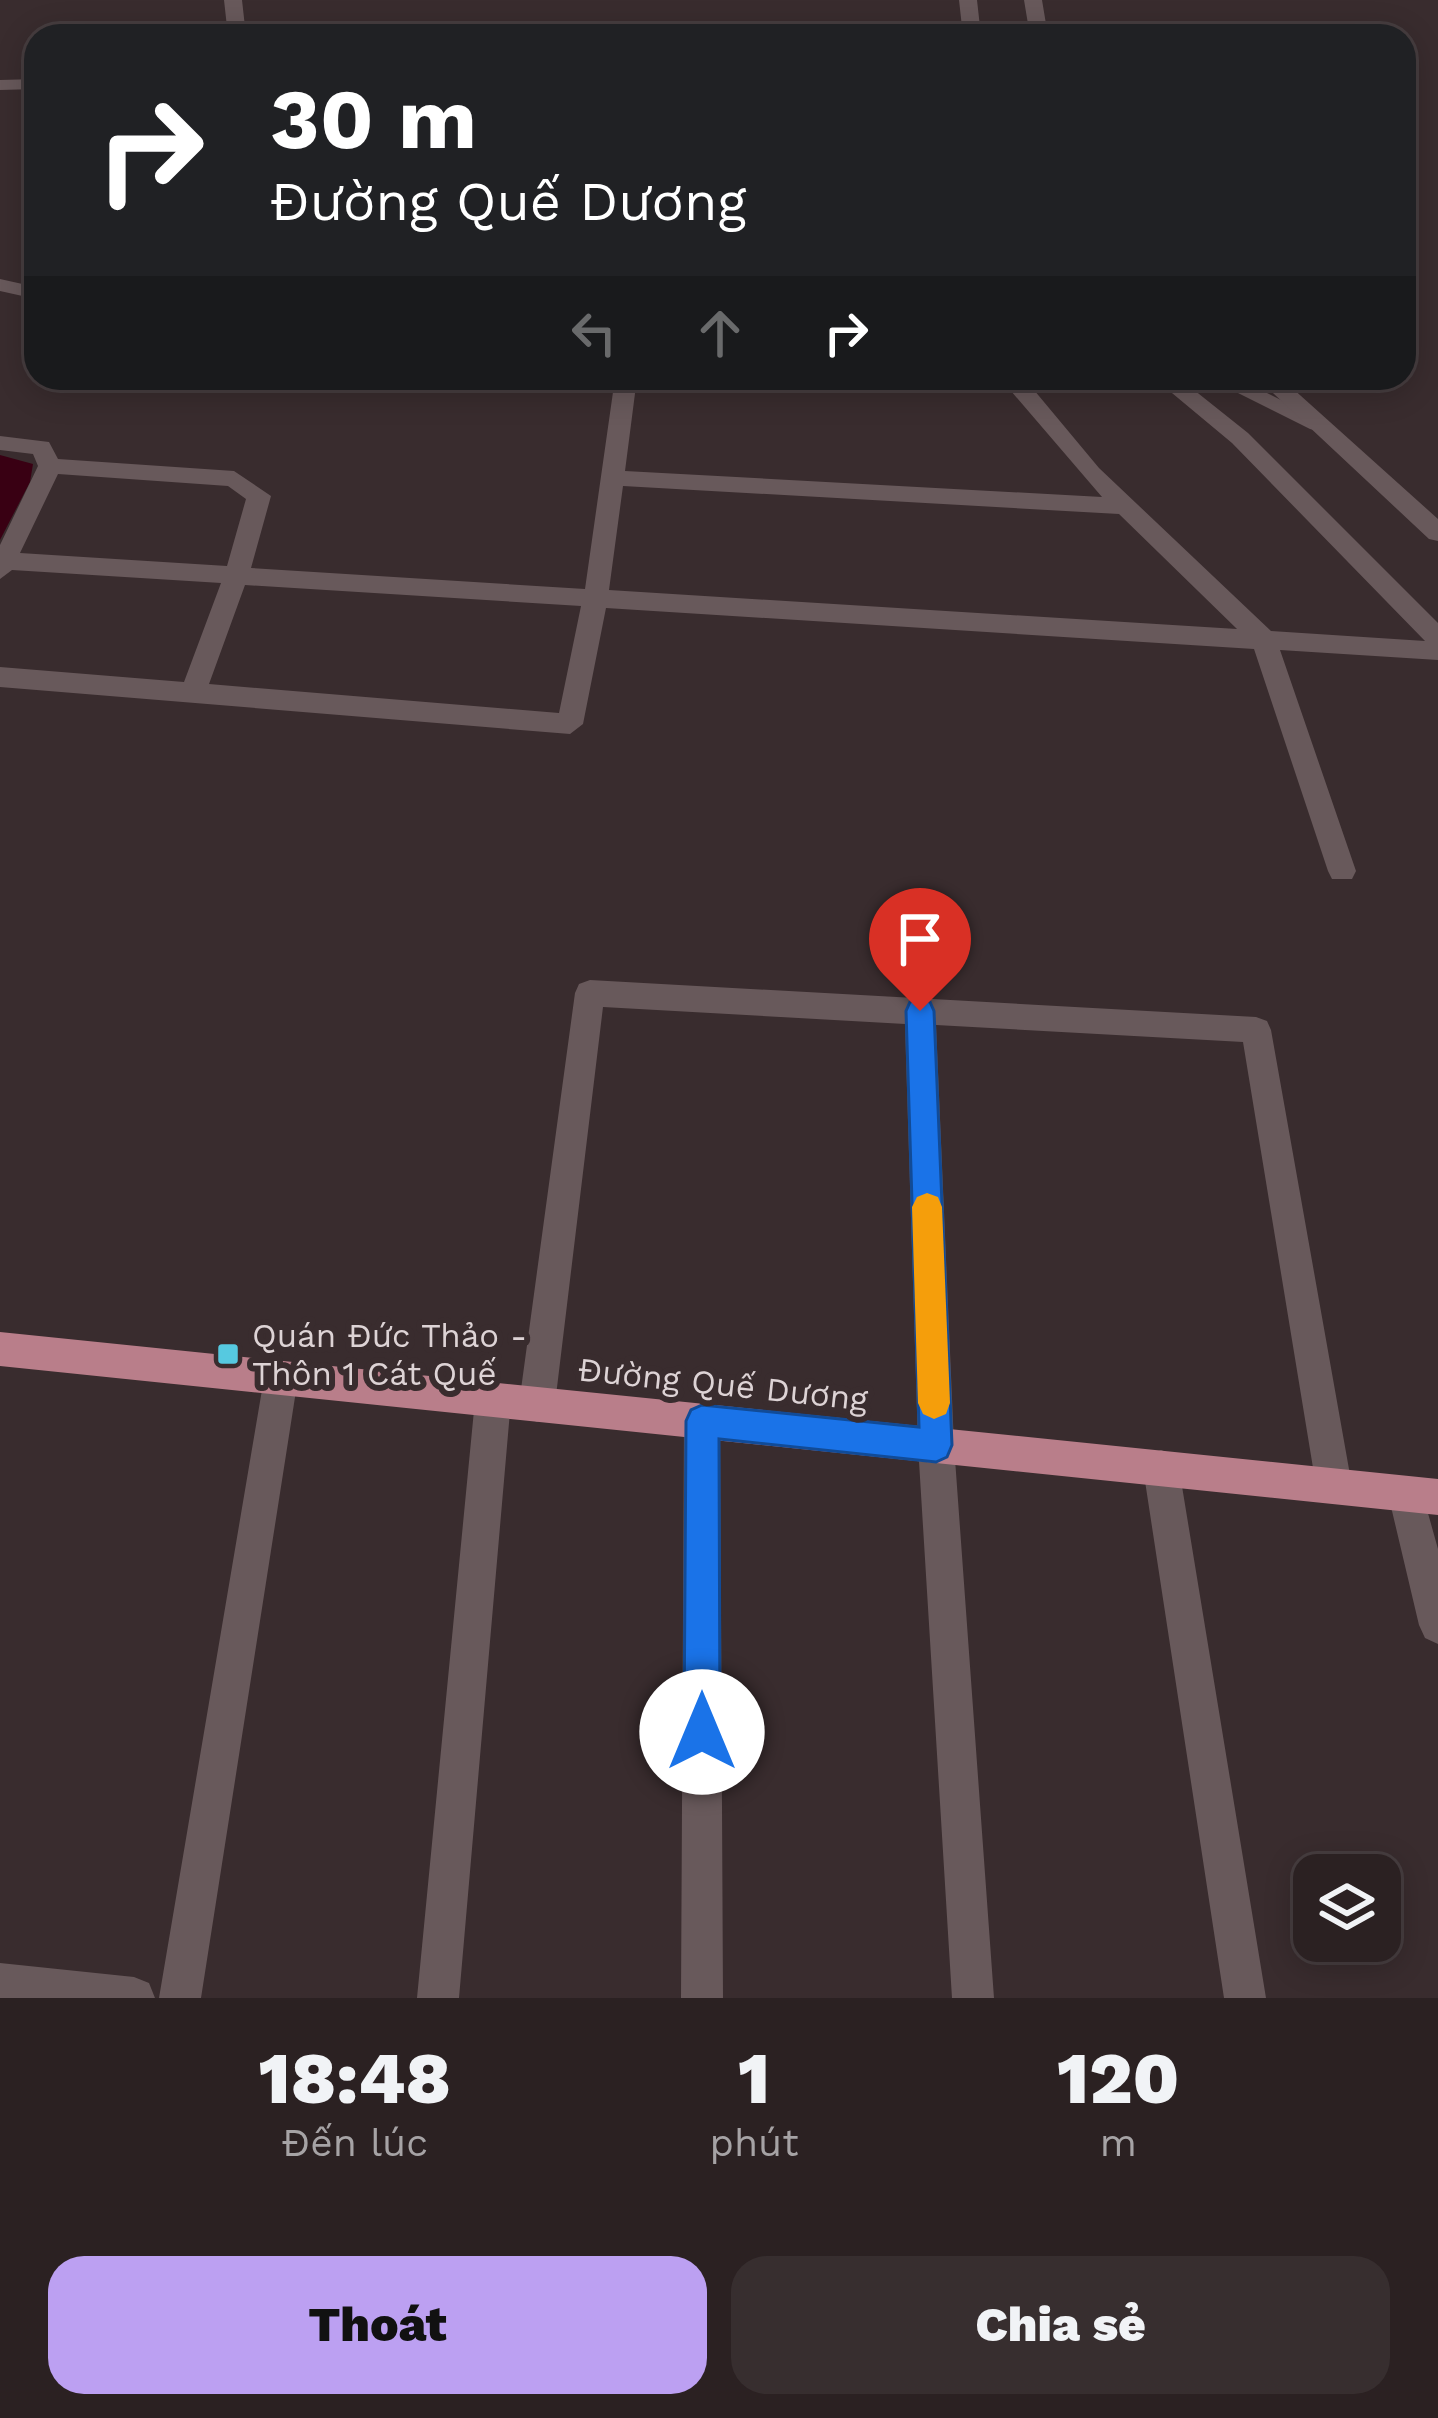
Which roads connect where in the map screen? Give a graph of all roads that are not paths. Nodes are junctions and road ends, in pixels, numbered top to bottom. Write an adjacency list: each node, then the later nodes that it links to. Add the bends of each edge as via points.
1 (624, 390): 9 (street)
2 (1021, 390): 10 (street)
3 (1181, 390): 15 (street, via 1240,438)
4 (1246, 390): 6 (street)
5 (1281, 390): 6 (street)
6 (1318, 424): 11 (street)
7 (0, 442): 8 (street, via 41,447)
8 (50, 466): 12 (street); 13 (street, via 233,479 259,496)
9 (612, 478): 10 (street); 14 (street)
10 (1124, 506): 16 (street)
11 (1438, 533)
12 (2, 566): 13 (street)
13 (237, 574): 14 (street); 19 (street)
14 (596, 595): 16 (street); 19 (street, via 570,724)
15 (1438, 638)
16 (1263, 639): 17 (street); 20 (street)
17 (1438, 651)
18 (0, 677): 19 (street)
19 (192, 695)
20 (1342, 871)
21 (920, 1011): 25 (street, via 590,992); 27 (street); 29 (street, via 1256,1030)
22 (0, 1349): 23 (main road, Đường Quế Dương)
23 (281, 1378): 24 (main road, Đường Quế Dương); 34 (street)
24 (493, 1400): 25 (main road, Đường Quế Dương); 35 (street)
25 (537, 1404): 26 (main road, Đường Quế Dương)
26 (702, 1421): 27 (main road, Đường Quế Dương); 36 (street)
27 (936, 1445): 28 (main road, Đường Quế Dương); 37 (street)
28 (1161, 1468): 29 (main road, Đường Quế Dương); 38 (street)
29 (1334, 1486): 30 (main road, Đường Quế Dương)
30 (1422, 1495): 31 (street)
31 (1438, 1625)
32 (0, 1984): 33 (street)
33 (134, 1998)
34 (180, 1998)
35 (438, 1998)
36 (702, 1998)
37 (973, 1998)
38 (1245, 1998)

